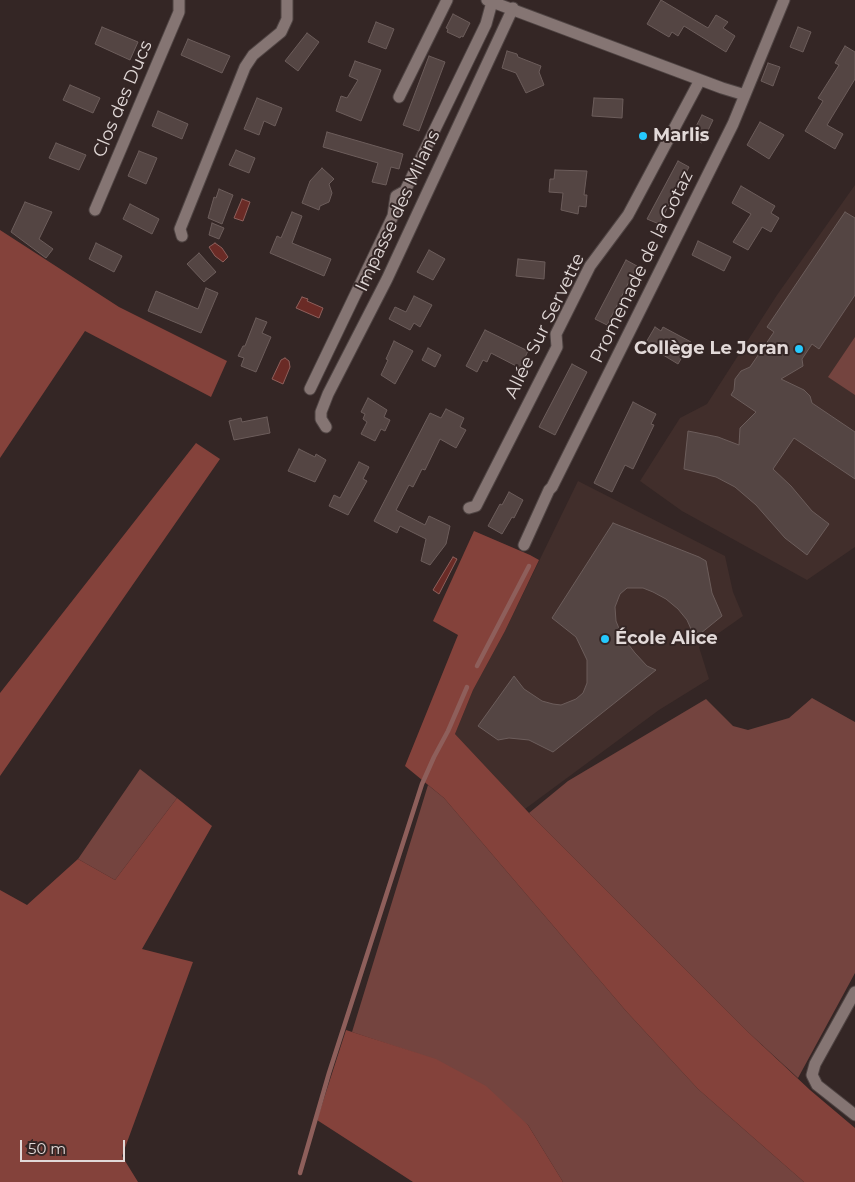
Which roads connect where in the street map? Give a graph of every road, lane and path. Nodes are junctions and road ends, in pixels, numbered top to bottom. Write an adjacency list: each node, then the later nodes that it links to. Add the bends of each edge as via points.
1 (179, 0): 10 (street, Clos des Ducs, via 179,12)
2 (287, 0): 11 (street, via 287,19 281,32 253,54 246,67 180,229)
3 (447, 0): 9 (street)
4 (784, 0): 8 (street, Promenade de la Gotaz)
5 (490, 1): 6 (street); 12 (street, via 486,24 405,191 396,196 393,216)
6 (513, 8): 7 (street); 13 (street, Impasse des Milans, via 386,279 328,394 321,412)
7 (700, 80): 8 (street); 14 (street, Allée Sur Servette, via 628,215 590,266 556,334 557,347 476,506)
8 (745, 95): 15 (street, Promenade de la Gotaz)
9 (398, 97)
10 (95, 210)
11 (182, 236)
12 (310, 389)
13 (326, 427)
14 (469, 508)
15 (524, 545)
16 (855, 992): 17 (street, via 812,1075 817,1085)
17 (855, 1115)

